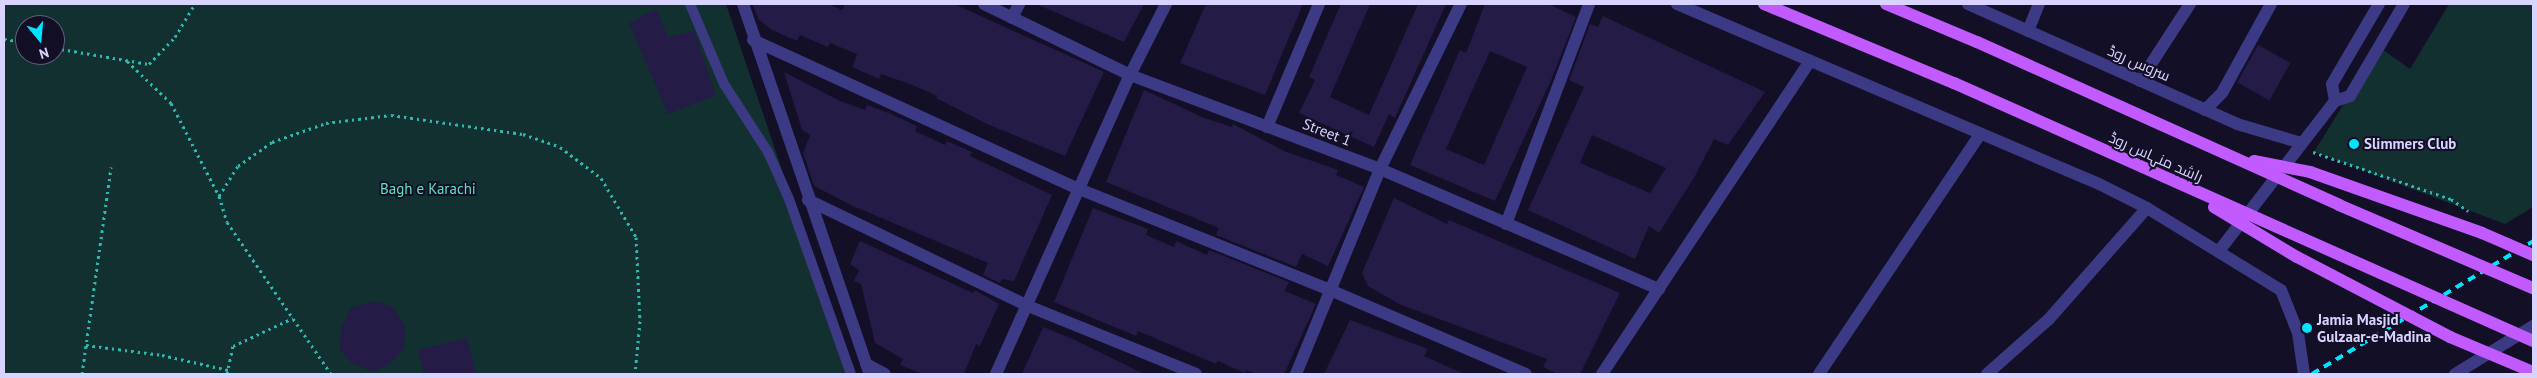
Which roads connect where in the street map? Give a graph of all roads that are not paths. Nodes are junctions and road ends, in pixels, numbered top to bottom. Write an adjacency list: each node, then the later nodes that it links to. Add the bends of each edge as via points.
1 (690, 4): 46 (lane, via 724,84 768,152 789,199)
2 (742, 4): 20 (street)
3 (984, 4): 18 (street, Street 1)
4 (1019, 4): 18 (street)
5 (1166, 4): 22 (street)
6 (1319, 4): 26 (street)
7 (1461, 4): 30 (street)
8 (1589, 4): 35 (street)
9 (1676, 4): 21 (street)
10 (1764, 4): 31 (main road, راشد منہاس روڈ, bridge, via 1954,83)
11 (1886, 4): 29 (main road, bridge)
12 (1968, 4): 19 (street, سروس روڈ)
13 (2039, 4): 19 (street)
14 (2190, 4): 23 (street)
15 (2271, 4): 25 (street, via 2222,93)
16 (2380, 4): 24 (street, via 2332,84)
17 (2404, 4): 24 (street, via 2350,96)
18 (1012, 18): 22 (street, Street 1)
19 (2028, 31): 23 (street, سروس روڈ)
20 (754, 40): 32 (street); 33 (street)
21 (1810, 62): 27 (street); 40 (street)
22 (1130, 75): 26 (street, Street 1); 32 (street)
23 (2140, 81): 25 (street, سروس روڈ)
24 (2334, 101): 28 (street)
25 (2205, 110): 28 (street, سروس روڈ, via 2237,124)
26 (1267, 126): 30 (street, Street 1)
27 (1980, 134): 34 (street); 53 (street)
28 (2300, 143): 36 (street)
29 (2235, 157): 37 (main road, bridge, via 2310,172); 38 (main road, bridge)
30 (1380, 169): 35 (street, Street 1); 39 (street)
31 (2178, 185): 43 (main road, راشد منہاس روڈ, bridge); 45 (main road, bridge, via 2297,257 2450,337)
32 (1079, 189): 39 (street); 41 (street)
33 (808, 200): 41 (street); 44 (street)
34 (2147, 208): 36 (street); 54 (street, via 2049,319)
35 (1506, 224): 40 (street, Street 1)
36 (2219, 252): 55 (street, via 2282,290 2298,333)
37 (2533, 254)
38 (2533, 288)
39 (1330, 290): 50 (street); 51 (street)
40 (1658, 290): 52 (street)
41 (1028, 306): 48 (street); 49 (street)
42 (2533, 326): 56 (street)
43 (2533, 341)
44 (868, 369): 47 (street)
45 (2533, 372)
46 (851, 374)
47 (885, 374)
48 (996, 374)
49 (1196, 374)
50 (1296, 374)
51 (1526, 374)
52 (1602, 374)
53 (1819, 374)
54 (1987, 374)
55 (2304, 374)
56 (2455, 374)

